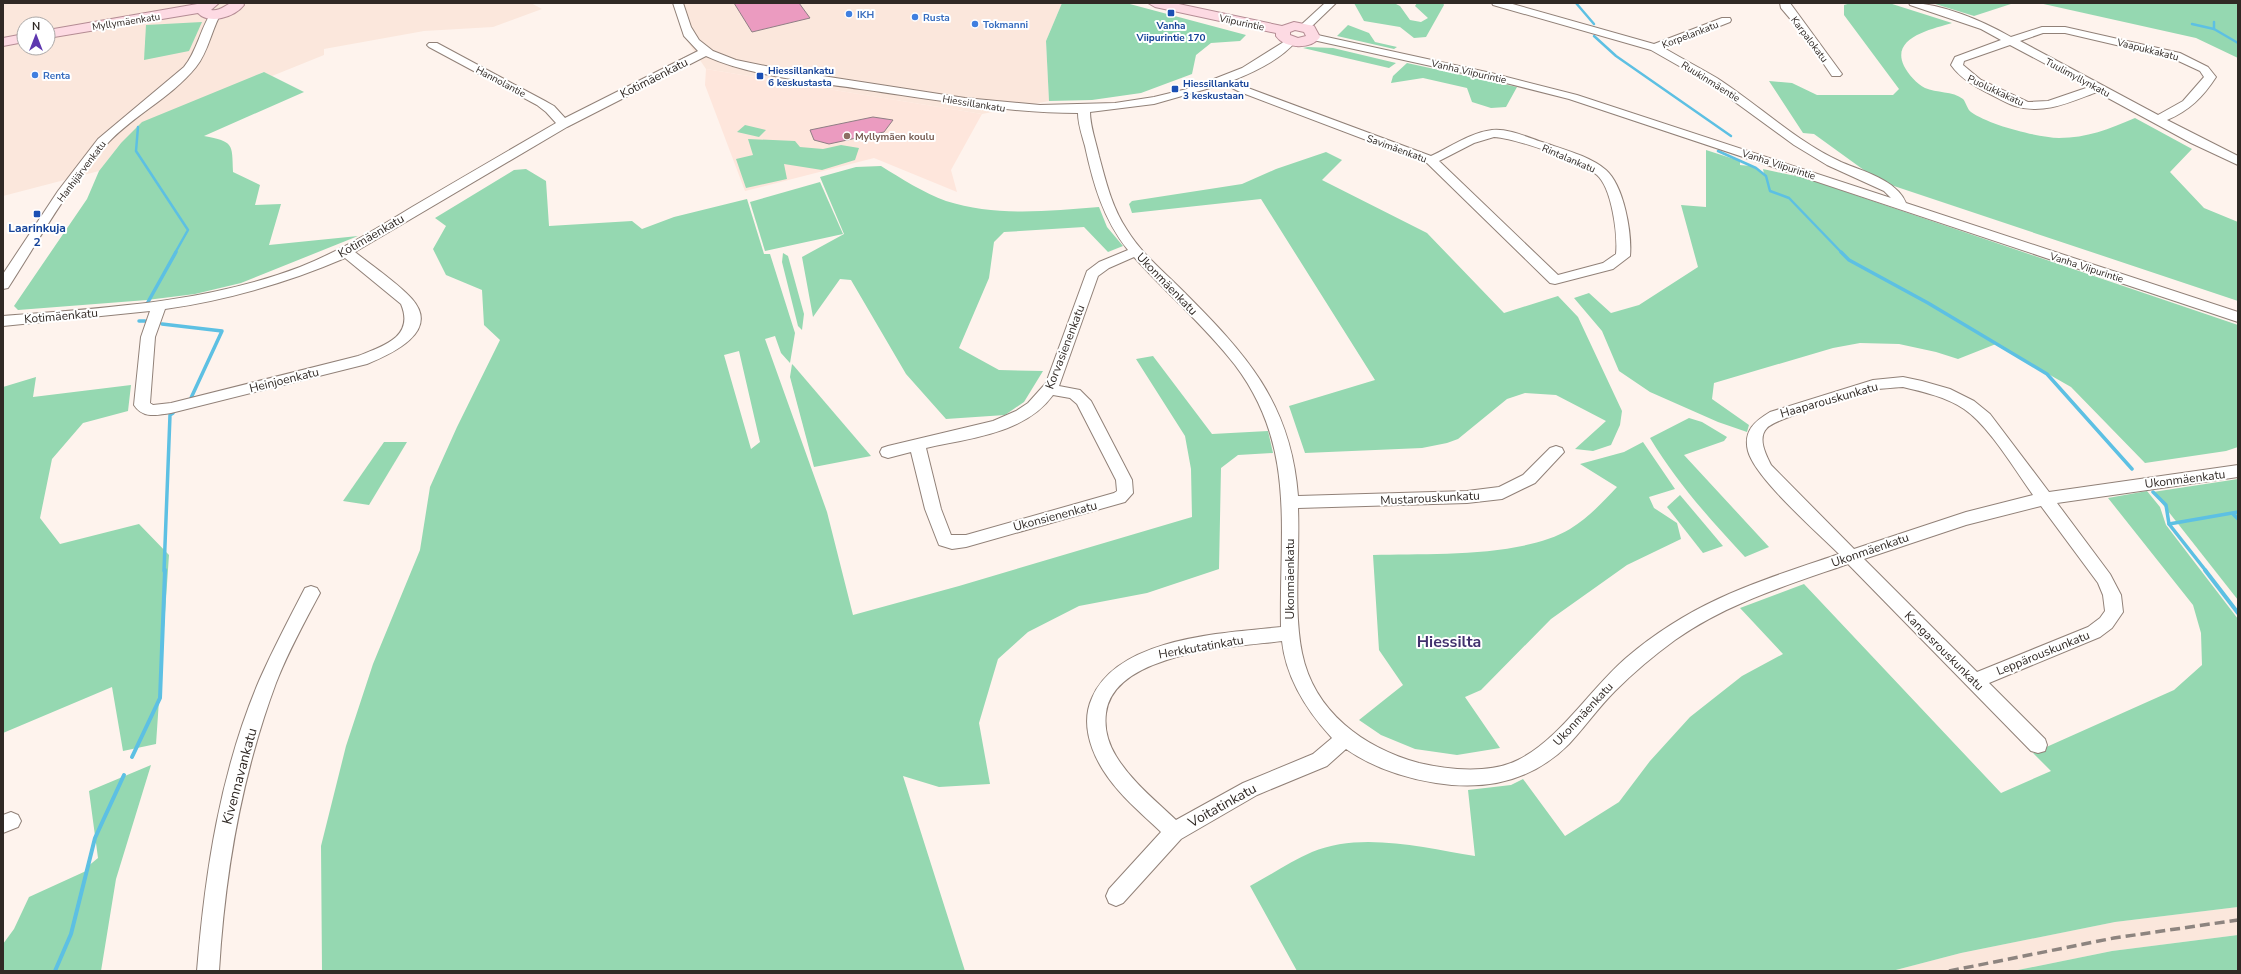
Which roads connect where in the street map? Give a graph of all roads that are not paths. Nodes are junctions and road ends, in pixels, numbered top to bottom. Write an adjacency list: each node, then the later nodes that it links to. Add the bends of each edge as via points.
1 (251, 3): 8 (main road)
2 (678, 3): 19 (street, Hiessillankatu, via 689,36)
3 (1155, 3): 13 (main road, Viipurintie)
4 (1331, 3): 11 (street)
5 (1497, 3): 18 (street, Ruukinmäentie)
6 (1785, 3): 20 (street, Karpalokatu)
7 (1914, 3): 15 (street, Tuulimyllynkatu, via 1985,27)
8 (236, 4): 9 (main road, Myllymäenkatu, via 229,11)
9 (210, 9): 12 (main road, Myllymäenkatu); 32 (street, Hanhijärvenkatu, via 208,27 200,53 188,68 103,142 48,216)
10 (1726, 20): 18 (street, Korpelankatu)
11 (1309, 32): 13 (main road, via 1294,26); 28 (street, Vanha Viipurintie, via 1573,97)
12 (56, 33)
13 (1287, 36): 21 (street, Hiessillankatu, via 1264,62)
14 (16, 40): 16 (main road)
15 (2011, 41): 22 (street, Tuulimyllynkatu); 22 (street, Puolukkakatu, via 1959,59 1957,65 1964,76 2019,103 2037,107 2048,106); 24 (street, Vaapukkakatu, via 2042,30 2065,30 2176,55 2204,69 2210,77 2195,97 2184,108)
16 (3, 42)
17 (434, 45): 25 (street, Hannolantie, via 536,100 550,109)
18 (1655, 48): 28 (street, Ruukinmäentie, via 1713,81 1824,158 1888,188 1897,196)
19 (706, 52): 23 (street, Hiessillankatu, via 754,68 1015,109); 25 (street, Kotimäenkatu)
20 (1836, 74)
21 (1226, 80): 23 (street, Hiessillankatu, via 1158,100); 26 (street, Savimäenkatu, via 1244,90)
22 (2098, 88): 24 (street, Tuulimyllynkatu)
23 (1084, 110): 29 (street, Ukonmäenkatu, via 1108,208 1118,228)
24 (2157, 120): 27 (street, Tuulimyllynkatu)
25 (563, 124): 30 (street, Kotimäenkatu)
26 (1431, 160): 31 (street, Savimäenkatu); 31 (street, Rintalankatu, via 1475,138 1496,133 1514,136 1601,172 1610,184 1623,234 1625,247 1622,256 1608,266)
27 (2238, 161)
28 (1900, 204): 34 (street, Vanha Viipurintie)
29 (1136, 251): 36 (street, Korvasienenkatu, via 1104,265 1092,274); 42 (street, Ukonmäenkatu, via 1228,346 1261,392 1276,423 1286,458)
30 (346, 252): 33 (street, Kotimäenkatu, via 321,264 253,288 222,296); 33 (street, Heinjoenkatu, via 407,302 414,312 413,325 408,334 386,351 362,360 151,411 142,405 148,337)
31 (1554, 280)
32 (3, 285)
33 (159, 306): 35 (street, Kotimäenkatu)
34 (2238, 317)
35 (3, 321)
36 (1050, 389): 37 (street, Korvasienenkatu, via 1034,408 1012,421 985,430); 37 (street, Ukonsienenkatu, via 1075,394 1083,401 1124,480 1125,493 1119,498 966,541 952,542 945,540 933,509)
37 (917, 444): 38 (street, Korvasienenkatu)
38 (888, 452)
39 (1556, 452): 42 (street, Mustarouskunkatu, via 1529,480 1502,493 1467,497)
40 (2238, 471): 41 (street, Ukonmäenkatu, via 2208,478)
41 (2045, 499): 43 (street, Ukonmäenkatu, via 1971,516); 43 (street, Haaparouskunkatu, via 1986,418 1957,399 1922,386 1903,382 1873,385 1776,416 1760,424 1755,437 1756,451 1765,469); 46 (street, Leppärouskunkatu, via 2104,579 2112,596 2114,612 2106,623 2094,632)
42 (1290, 502): 45 (street, Ukonmäenkatu)
43 (1850, 557): 46 (street, Kangasrouskunkatu); 47 (street, Ukonmäenkatu, via 1756,590 1710,610 1680,627 1645,651 1549,750 1507,773 1468,777 1427,774 1390,763)
44 (311, 593): 51 (street, Kivennavankatu, via 269,678 232,792 213,893)
45 (1290, 633): 47 (street, Ukonmäenkatu, via 1295,662 1306,689 1324,716); 49 (street, Herkkutatinkatu, via 1189,647 1153,655 1127,668 1110,682 1098,699 1094,724 1104,754 1127,785)
46 (1974, 681): 48 (street, Kangasrouskunkatu)
47 (1345, 738): 49 (street, Voitatinkatu, via 1320,760 1250,789)
48 (2038, 745)
49 (1174, 832): 50 (street, Voitatinkatu)
50 (1116, 896)
51 (208, 971)

